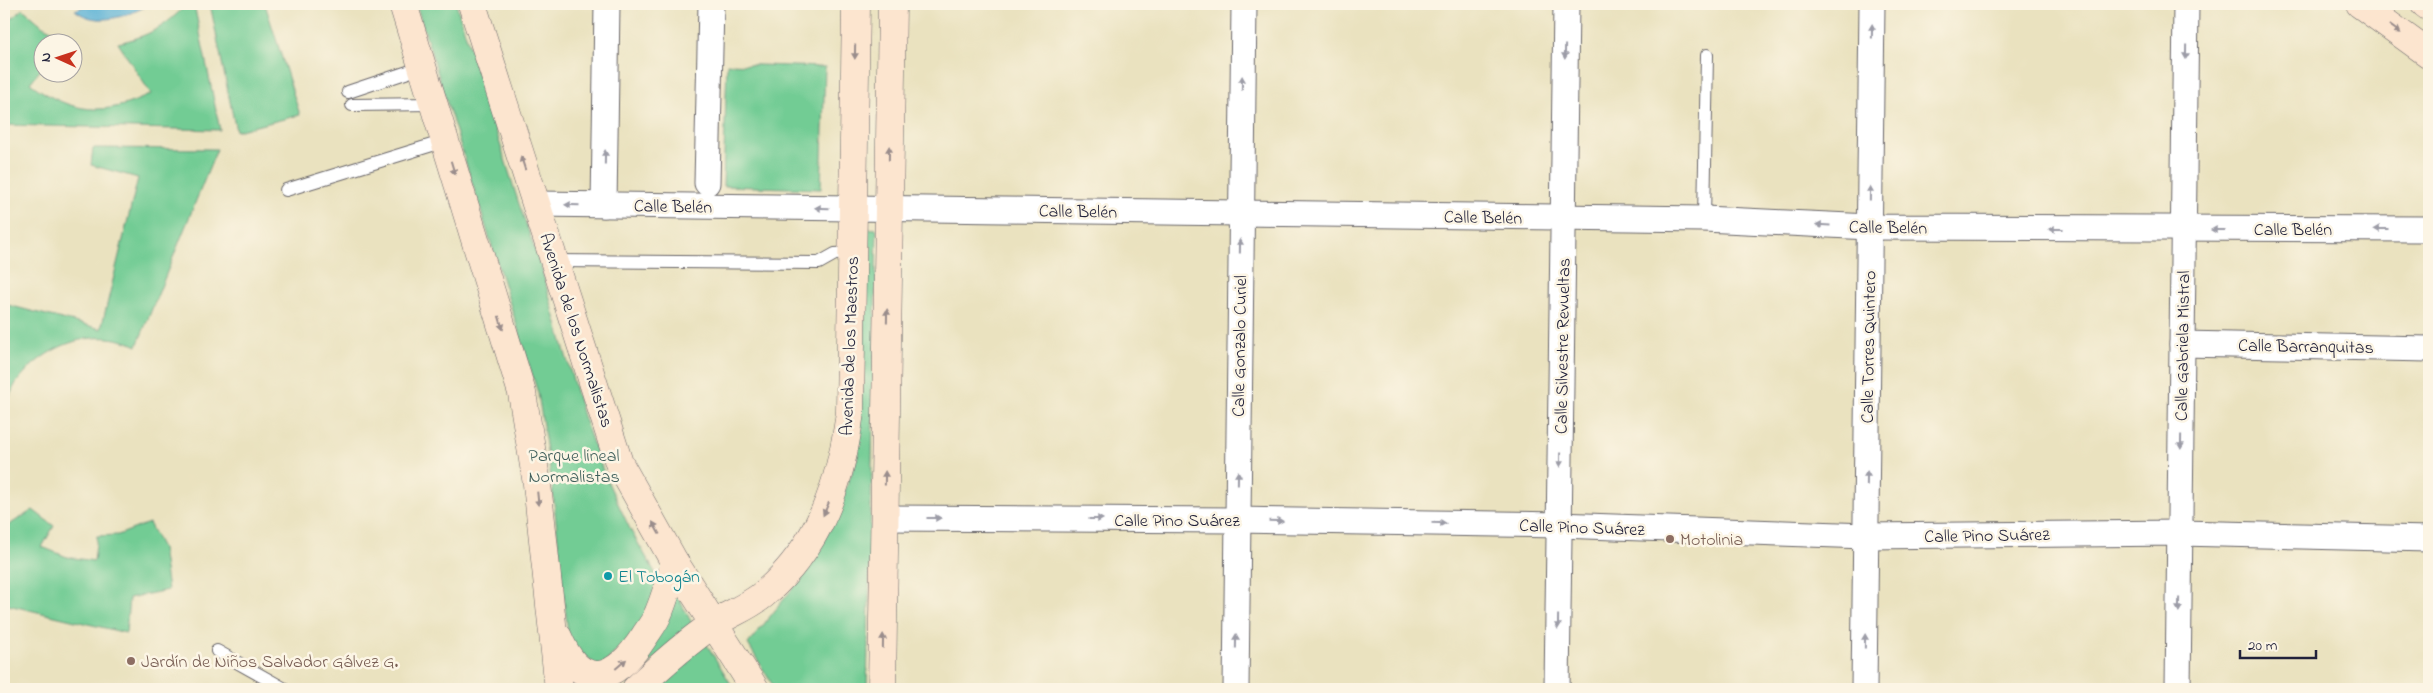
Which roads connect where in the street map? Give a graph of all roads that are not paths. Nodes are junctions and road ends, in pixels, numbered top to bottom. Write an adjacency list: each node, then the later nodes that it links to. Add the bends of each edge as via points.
1 (403, 4): 16 (street)
2 (472, 4): 23 (street, Avenida de los Normalistas, one-way to 2)
3 (607, 4): 24 (street, one-way to 3)
4 (712, 4): 21 (street)
5 (856, 4): 25 (street, Avenida de los Maestros, one-way to 25)
6 (892, 4): 26 (street, Avenida de los Maestros, one-way to 6)
7 (1244, 4): 27 (street, Calle Gonzalo Curiel, one-way to 7)
8 (1566, 4): 28 (street, Calle Silvestre Revueltas, one-way to 28)
9 (1872, 4): 30 (street, Calle Torres Quintero, one-way to 9)
10 (2186, 4): 32 (street, Calle Gabriela Mistral, one-way to 32)
11 (2360, 4): 14 (street, one-way to 14)
12 (2425, 4): 13 (street)
13 (2429, 7)
14 (2429, 54)
15 (1707, 55): 29 (lane)
16 (423, 67): 17 (lane); 18 (street)
17 (348, 92)
18 (434, 104): 19 (lane); 20 (street)
19 (352, 105)
20 (445, 141): 22 (lane); 44 (street, one-way to 44, via 522,393 537,484)
21 (707, 183)
22 (286, 190)
23 (536, 204): 24 (street, Calle Belén, one-way to 23); 34 (street, Avenida de los Normalistas)
24 (604, 205): 25 (street, Calle Belén, one-way to 24)
25 (853, 208): 26 (street, Calle Belén); 33 (street, Avenida de los Maestros)
26 (888, 209): 27 (street, Calle Belén); 37 (street, Avenida de los Maestros, one-way to 26)
27 (1240, 214): 28 (street, Calle Belén); 38 (street, Calle Gonzalo Curiel, one-way to 27)
28 (1563, 218): 29 (street, Calle Belén); 39 (street, Calle Silvestre Revueltas, one-way to 39)
29 (1704, 219): 30 (street, Calle Belén, one-way to 29)
30 (1870, 227): 32 (street, Calle Belén, one-way to 30); 41 (street, Calle Torres Quintero, one-way to 30)
31 (2429, 229): 32 (street, Calle Belén, one-way to 32)
32 (2184, 230): 35 (street, Calle Gabriela Mistral)
33 (852, 253): 34 (lane, via 835,254 819,263); 45 (street, Avenida de los Maestros, one-way to 45, via 850,412 836,484 807,547 786,572 763,595)
34 (554, 261): 43 (street, Avenida de los Normalistas, one-way to 34, via 619,463)
35 (2182, 344): 36 (street, Calle Barranquitas); 40 (street, Calle Gabriela Mistral, one-way to 40)
36 (2429, 349)
37 (885, 518): 38 (street, Calle Pino Suárez, one-way to 38); 51 (street, Avenida de los Maestros, one-way to 37)
38 (1237, 520): 39 (street, Calle Pino Suárez, one-way to 39); 52 (street, Calle Gonzalo Curiel, one-way to 38)
39 (1559, 525): 41 (street, Calle Pino Suárez); 53 (street, Calle Silvestre Revueltas, one-way to 53)
40 (2180, 533): 41 (street, Calle Pino Suárez); 42 (street, Calle Pino Suárez); 55 (street, Calle Gabriela Mistral, one-way to 55)
41 (1866, 536): 54 (street, Calle Torres Quintero, one-way to 41)
42 (2429, 539)
43 (676, 563): 44 (street, one-way to 43, via 566,657 576,668 597,676 610,673 633,653 658,615); 45 (street, Avenida de los Normalistas)
44 (552, 624): 49 (street)
45 (714, 624): 47 (street, Avenida de los Normalistas); 50 (street, Avenida de los Maestros)
46 (216, 651): 48 (lane)
47 (742, 676)
48 (286, 689)
49 (559, 689)
50 (636, 689)
51 (882, 689)
52 (1236, 689)
53 (1558, 689)
54 (1864, 689)
55 (2178, 689)

